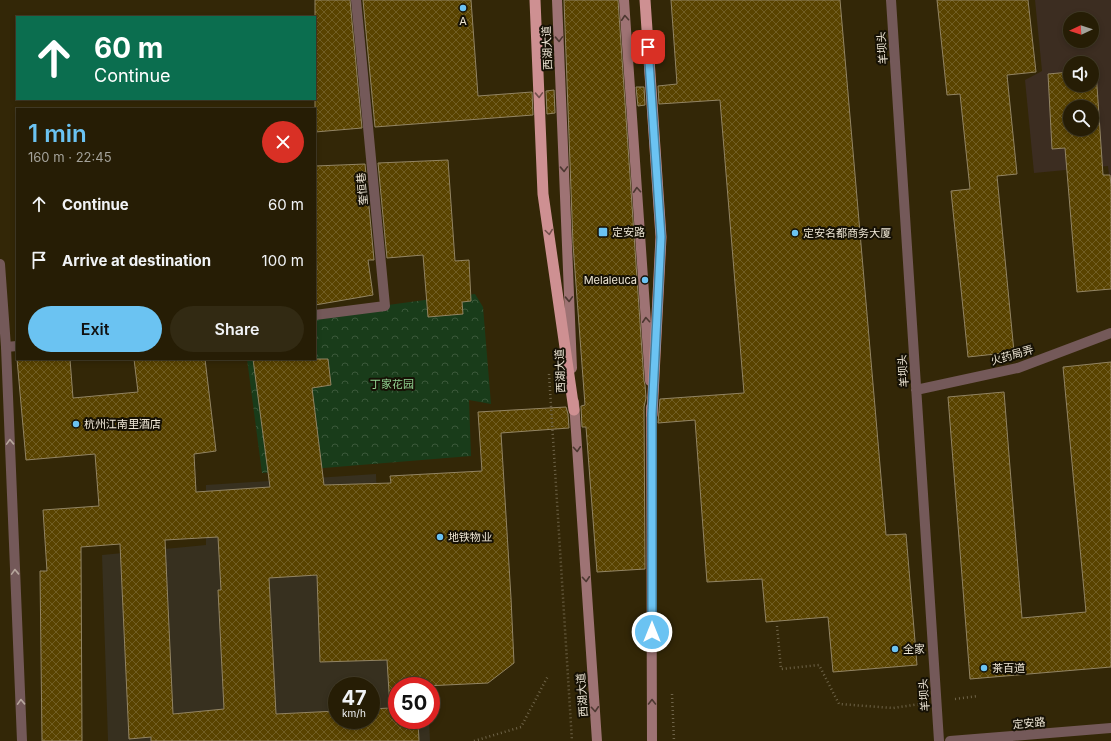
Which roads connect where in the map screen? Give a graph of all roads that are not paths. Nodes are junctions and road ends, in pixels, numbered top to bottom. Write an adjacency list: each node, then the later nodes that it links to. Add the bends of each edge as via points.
1 (356, 0): 8 (street, 奎恒巷, via 385,306)
2 (535, 0): 13 (highway, one-way to 13, via 543,194)
3 (557, 0): 13 (main road, 西湖大道, one-way to 13)
4 (624, 0): 14 (main road, one-way to 4)
5 (645, 0): 14 (highway, via 661,237)
6 (891, 0): 12 (street, 羊坝头)
7 (0, 264): 11 (street)
8 (316, 315)
9 (1111, 333): 12 (street, 火药局弄, via 1018,368)
10 (16, 346): 11 (street)
11 (6, 347): 16 (street, one-way to 11)
12 (916, 390): 19 (street, 羊坝头)
13 (574, 410): 17 (main road, 西湖大道, one-way to 17)
14 (652, 414): 18 (main road, one-way to 14)
15 (1111, 728): 20 (street, 定安路)
16 (22, 741)
17 (597, 741)
18 (652, 741)
19 (939, 741)
20 (950, 741)

